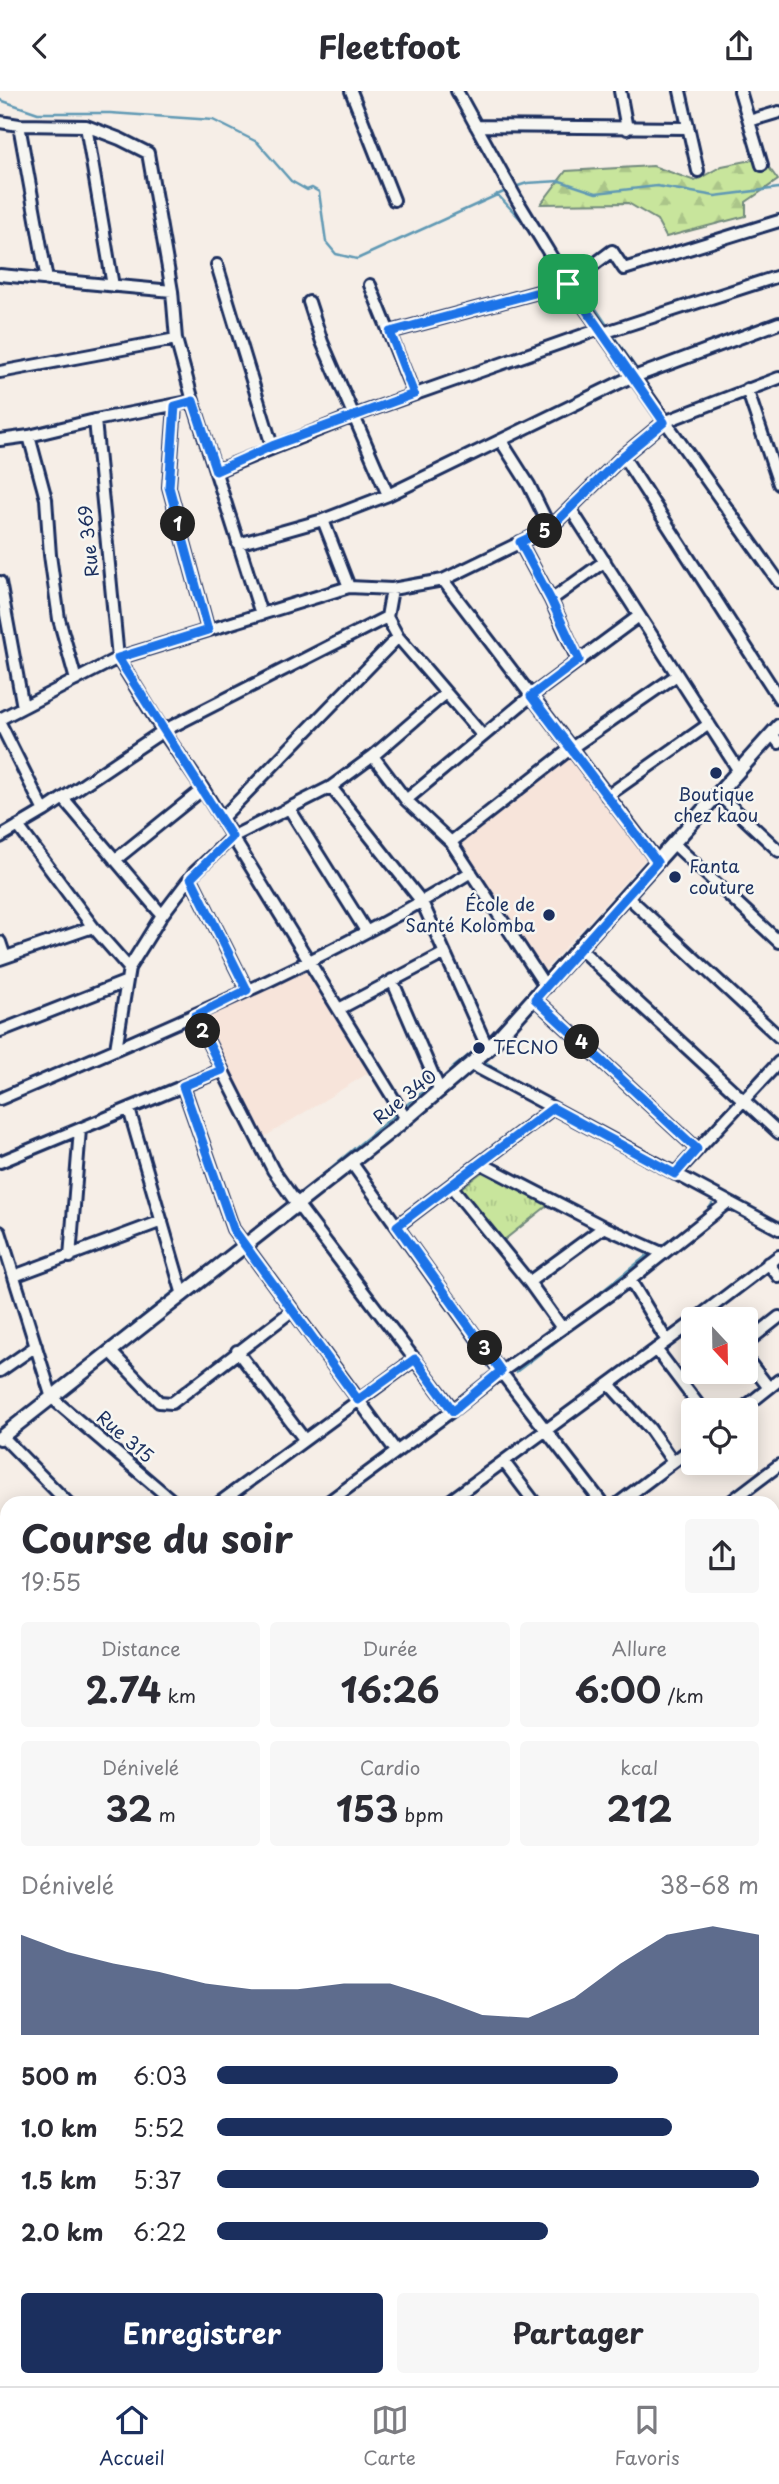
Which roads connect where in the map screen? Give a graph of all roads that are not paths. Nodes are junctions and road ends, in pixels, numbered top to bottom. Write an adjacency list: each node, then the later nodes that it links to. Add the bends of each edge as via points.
1 (351, 91): 16 (street)
2 (457, 91): 11 (street)
3 (620, 91): 13 (street)
4 (680, 91): 12 (street)
5 (740, 91): 7 (street)
6 (779, 112): 7 (street)
7 (749, 121): 14 (street)
8 (0, 122): 9 (street)
9 (19, 125): 10 (street); 21 (street)
10 (86, 126): 24 (street); 25 (street, via 148,153)
11 (476, 126): 13 (street); 22 (street)
12 (688, 128): 13 (street); 15 (street)
13 (627, 129)
14 (762, 165)
15 (698, 170)
16 (394, 199)
17 (779, 221): 22 (street, via 624,269 612,251)
18 (217, 265): 44 (street)
19 (0, 275): 21 (street)
20 (779, 276): 28 (street)
21 (47, 281): 24 (street)
22 (568, 284): 28 (street); 29 (street)
23 (370, 285): 29 (street)
24 (113, 286): 25 (street)
25 (172, 291): 30 (street)
26 (309, 302): 38 (street)
27 (779, 323): 32 (street)
28 (602, 331): 32 (street); 35 (street)
29 (390, 332): 35 (street)
30 (176, 339): 31 (street); 36 (street)
31 (0, 372)
32 (633, 377): 40 (street); 43 (street)
33 (779, 379): 34 (street)
34 (747, 389): 40 (street); 47 (street)
35 (414, 394): 38 (street)
36 (193, 401): 37 (street); 46 (street)
37 (175, 406): 39 (street); 64 (street, via 169,487)
38 (354, 416): 44 (street); 48 (street)
39 (95, 420): 41 (street); 66 (street, Rue 369)
40 (664, 422): 45 (street); 57 (street)
41 (29, 436): 42 (street); 69 (street, via 46,499 60,619)
42 (0, 440)
43 (501, 440): 48 (street); 51 (street)
44 (272, 446): 46 (street)
45 (623, 456): 49 (street); 72 (street)
46 (216, 471): 53 (street)
47 (779, 485)
48 (388, 495): 50 (street)
49 (570, 508): 51 (street); 54 (street)
50 (323, 520): 53 (street); 58 (street)
51 (550, 528): 52 (street)
52 (520, 542): 55 (street); 60 (street)
53 (239, 544): 61 (street)
54 (605, 561): 60 (street); 62 (street)
55 (443, 580): 59 (street); 71 (street)
56 (0, 582): 73 (street)
57 (779, 582)
58 (349, 587): 59 (street); 61 (street)
59 (392, 589): 63 (street)
60 (551, 600): 67 (street)
61 (261, 614): 64 (street)
62 (639, 616): 67 (street); 68 (street)
63 (387, 617): 65 (street); 76 (street)
64 (208, 630): 66 (street)
65 (398, 637): 70 (street); 90 (street)
66 (118, 658): 69 (street); 76 (street)
67 (579, 660): 71 (street)
68 (677, 675): 75 (street); 79 (street)
69 (76, 680): 73 (street)
70 (446, 693): 78 (street); 80 (street)
71 (531, 696): 78 (street); 79 (street)
72 (779, 698)
73 (23, 707): 74 (street)
74 (0, 721): 89 (street)
75 (709, 724): 81 (street); 85 (street)
76 (163, 731): 83 (street); 86 (street)
77 (777, 735): 81 (street, Rue 340)
78 (483, 736): 87 (street)
79 (570, 749): 85 (street); 94 (street)
80 (373, 756): 82 (street); 87 (street)
81 (739, 771): 84 (street, Rue 340)
82 (331, 787): 88 (street); 102 (street)
83 (203, 789): 90 (street); 97 (street)
84 (718, 795): 95 (street, Rue 340); 96 (street)
85 (607, 796): 98 (street)
86 (64, 798): 89 (street); 97 (street)
87 (406, 800): 94 (street)
88 (289, 808): 93 (street); 105 (street)
89 (44, 811): 91 (street)
90 (221, 819): 93 (street)
91 (18, 826): 92 (street); 104 (street)
92 (0, 837)
93 (232, 837): 100 (street); 111 (street)
94 (452, 842): 99 (street)
95 (674, 844): 98 (street, Rue 340); 107 (street)
96 (778, 848)
97 (115, 860): 103 (street)
98 (657, 862): 101 (street, Rue 340)
99 (471, 871): 102 (street); 115 (street)
100 (191, 878): 103 (street); 116 (street)
101 (627, 896): 108 (street, Rue 340); 121 (street)
102 (422, 902): 105 (street); 109 (street)
103 (162, 915): 112 (street)
104 (93, 927): 110 (street); 112 (street)
105 (366, 931): 111 (street)
106 (0, 941): 110 (street)
107 (779, 942)
108 (580, 949): 115 (street, Rue 340); 130 (street)
109 (445, 953): 113 (street); 123 (street)
110 (3, 958)
111 (309, 960): 116 (street); 118 (street)
112 (129, 968): 114 (street)
113 (392, 980): 118 (street); 128 (street)
114 (125, 982): 120 (street); 122 (street)
115 (546, 987): 117 (street, Rue 340)
116 (247, 990): 119 (street)
117 (535, 999): 123 (street, Rue 340); 136 (street)
118 (339, 1009): 133 (street)
119 (195, 1016): 122 (street); 126 (street)
120 (0, 1031)
121 (779, 1037)
122 (116, 1049): 129 (street)
123 (488, 1049): 125 (street, Rue 340)
124 (779, 1062): 130 (street)
125 (471, 1064): 128 (street, Rue 340); 131 (street)
126 (222, 1070): 127 (street); 143 (street, via 273,1170)
127 (183, 1086): 132 (street); 149 (street, via 233,1229)
128 (440, 1091): 133 (street, Rue 340)
129 (0, 1099)
130 (743, 1100): 135 (street); 136 (street)
131 (553, 1108): 139 (street); 140 (street)
132 (129, 1109): 134 (street); 144 (street)
133 (405, 1119): 137 (street, Rue 340)
134 (80, 1129): 138 (street); 152 (street)
135 (779, 1133)
136 (697, 1149): 140 (street)
137 (351, 1161): 143 (street, Rue 340); 145 (street)
138 (0, 1162)
139 (482, 1164): 141 (street); 146 (street)
140 (675, 1174): 142 (street)
141 (451, 1186): 145 (street); 158 (street)
142 (728, 1202): 147 (street); 150 (street)
143 (297, 1204): 149 (street, Rue 340); 171 (street)
144 (162, 1221): 152 (street); 159 (street)
145 (397, 1226): 174 (street)
146 (604, 1227): 150 (street); 158 (street)
147 (779, 1229)
148 (0, 1232): 153 (street)
149 (246, 1246): 159 (street, Rue 340); 161 (street)
150 (662, 1253): 157 (street)
151 (779, 1256): 154 (street)
152 (70, 1257): 155 (street)
153 (4, 1261): 155 (street)
154 (768, 1263): 156 (street); 160 (street)
155 (14, 1276): 167 (street)
156 (779, 1277)
157 (630, 1280): 163 (street); 166 (street)
158 (529, 1282): 163 (street)
159 (183, 1295): 170 (street, Rue 340)
160 (721, 1307)
161 (293, 1310): 169 (street); 180 (street)
162 (779, 1317): 165 (street)
163 (562, 1328): 174 (street)
164 (681, 1331): 166 (street)
165 (758, 1334)
166 (667, 1341): 168 (street)
167 (36, 1346): 173 (street); 177 (street)
168 (656, 1349): 175 (street); 178 (street)
169 (237, 1351): 170 (street, via 172,1403 159,1402); 184 (street)
170 (111, 1352): 177 (street, Rue 340)
171 (415, 1359): 180 (street); 181 (street)
172 (758, 1369): 176 (street)
173 (0, 1371)
174 (501, 1371): 181 (street); 182 (street)
175 (609, 1384): 182 (street); 188 (street)
176 (774, 1384): 179 (street)
177 (52, 1398): 183 (street, Rue 340); 192 (street, Rue 315)
178 (693, 1398)
179 (756, 1398)
180 (358, 1400): 184 (street); 185 (street)
181 (453, 1411): 185 (street)
182 (545, 1431): 187 (street); 198 (street)
183 (1, 1437): 191 (street)
184 (304, 1439): 193 (street)
185 (396, 1451): 194 (street)
186 (681, 1456): 188 (street)
187 (504, 1462): 190 (street); 197 (street)
188 (673, 1462): 199 (street)
189 (779, 1465): 200 (street)
190 (462, 1493): 195 (street); 196 (street)
191 (61, 1496)
192 (167, 1496)
193 (228, 1496)
194 (336, 1496)
195 (458, 1496)
196 (464, 1496)
197 (530, 1496)
198 (596, 1496)
199 (628, 1496)
200 (738, 1496)

